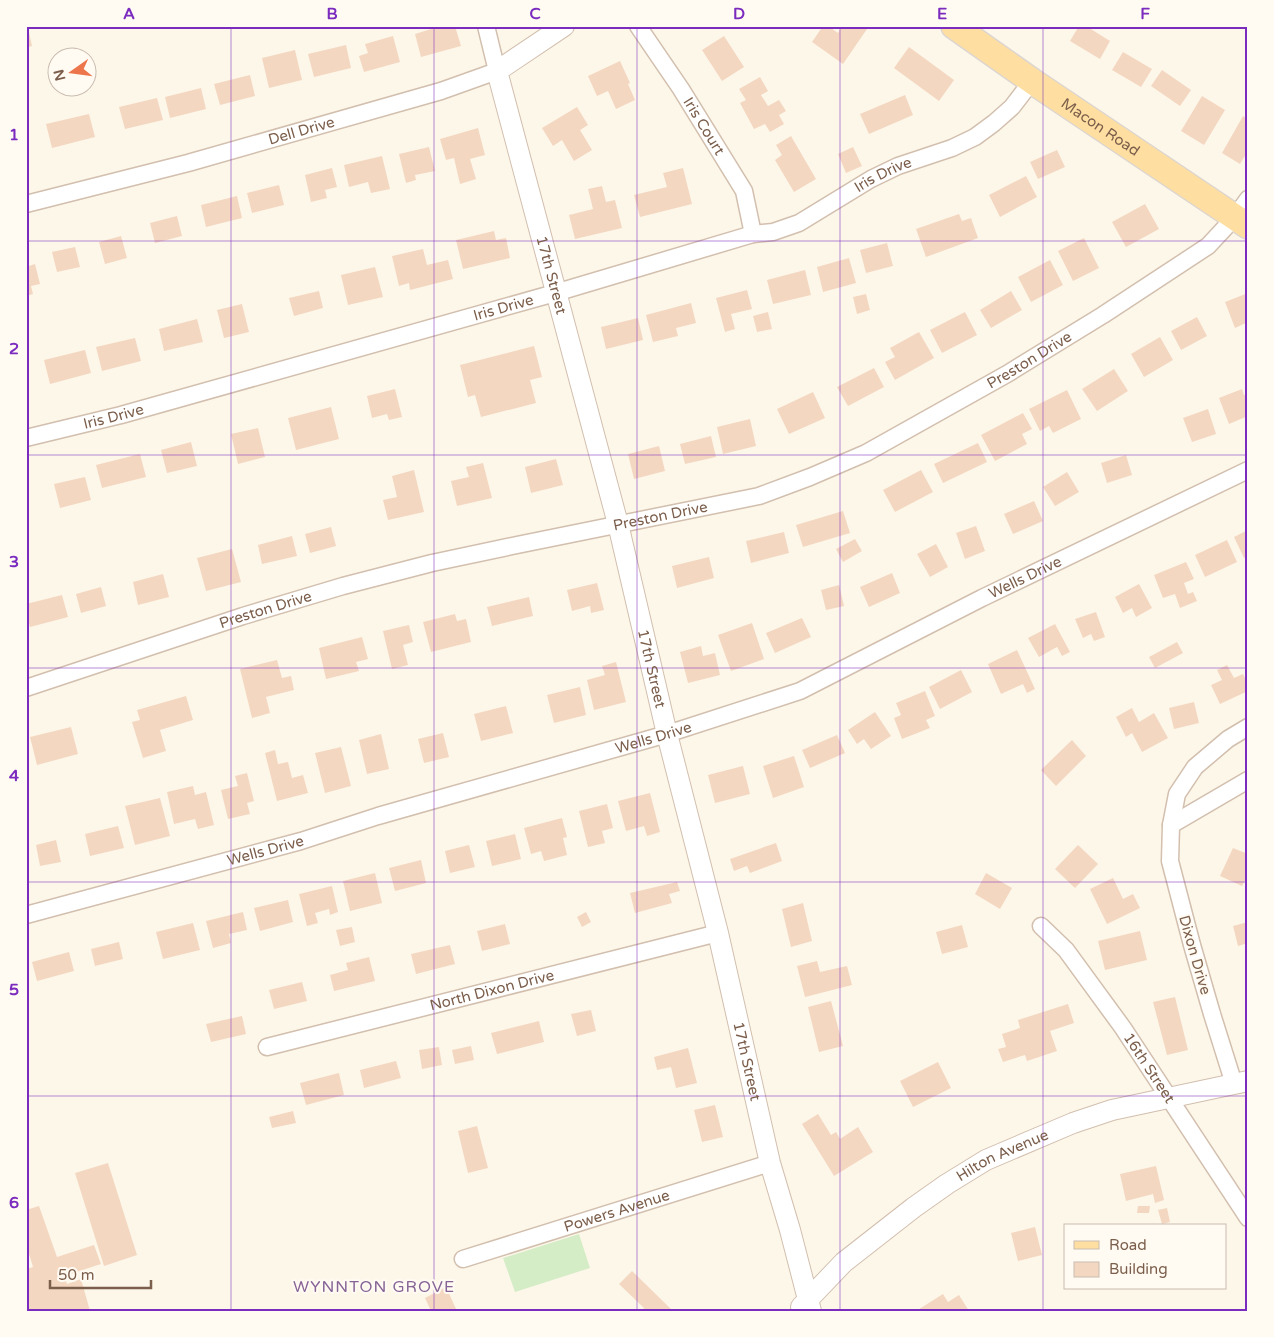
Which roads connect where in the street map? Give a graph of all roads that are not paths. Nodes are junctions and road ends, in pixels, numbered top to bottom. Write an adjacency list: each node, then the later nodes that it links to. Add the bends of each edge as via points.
1 (486, 26): 5 (street, 17th Street)
2 (564, 26): 5 (street, Dell Drive)
3 (638, 26): 9 (street, Iris Court, via 744,191)
4 (954, 26): 6 (main road, Macon Road)
5 (497, 71): 7 (street, Dell Drive, via 441,91 188,163); 10 (street, 17th Street)
6 (1032, 82): 8 (main road, Macon Road); 9 (street, Iris Drive, via 1012,107 975,137 871,179 799,223 773,232)
7 (26, 204)
8 (1244, 214): 13 (street, Preston Drive, via 1208,246 1103,316 866,453 760,496)
9 (753, 234): 10 (street, Iris Drive)
10 (556, 293): 11 (street, Iris Drive, via 121,415); 13 (street, 17th Street)
11 (26, 438)
12 (1248, 470): 16 (street, Wells Drive, via 982,598 800,691)
13 (618, 524): 14 (street, Preston Drive, via 343,586); 16 (street, 17th Street)
14 (26, 688)
15 (1248, 727): 18 (street, Dixon Drive, via 1195,767 1177,794)
16 (667, 734): 19 (street, Wells Drive, via 301,841); 21 (street, 17th Street)
17 (1248, 780): 18 (street)
18 (1171, 825): 23 (street, Dixon Drive, via 1170,861 1192,945 1212,1014)
19 (26, 916)
20 (1041, 926): 24 (street, 16th Street, via 1066,950)
21 (718, 933): 22 (street, North Dixon Drive); 25 (street, 17th Street)
22 (267, 1047)
23 (1241, 1082): 24 (street, Hilton Avenue)
24 (1169, 1097): 26 (street, 16th Street); 28 (street, Hilton Avenue, via 1073,1123 986,1160 913,1208 844,1262)
25 (770, 1163): 27 (street, Powers Avenue); 28 (street, 17th Street, via 790,1230)
26 (1248, 1218)
27 (463, 1259)
28 (806, 1307)

